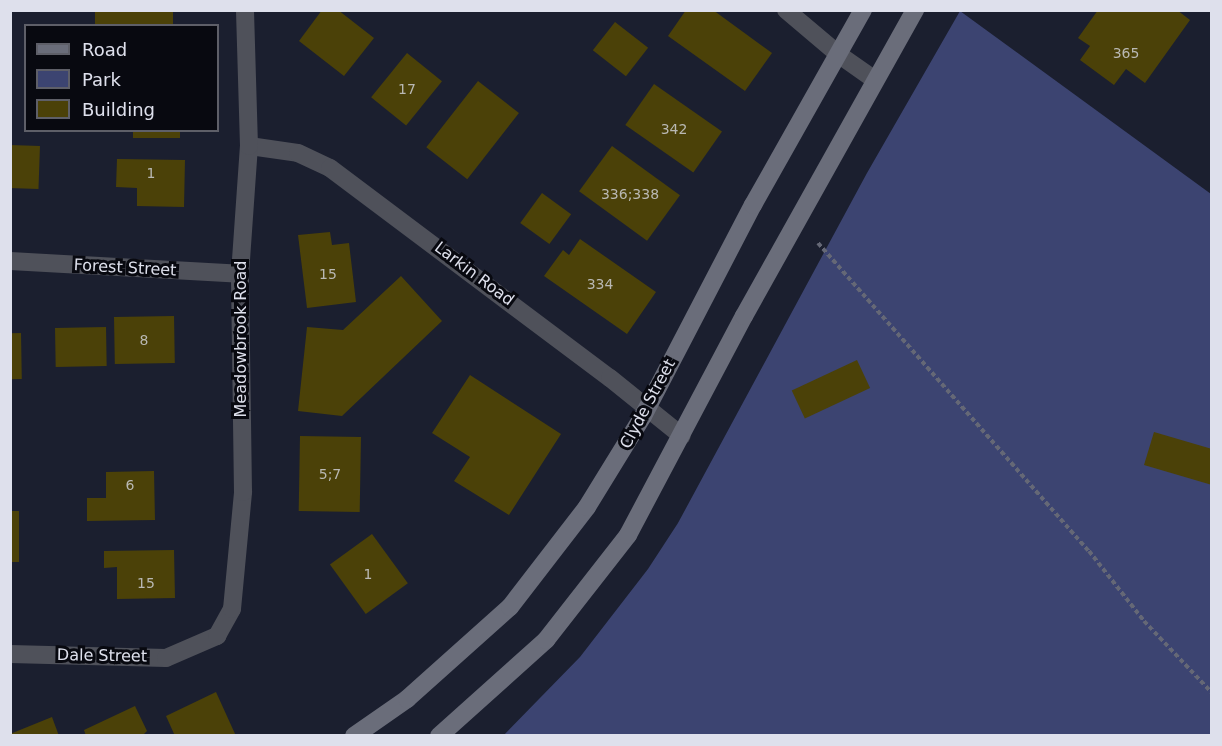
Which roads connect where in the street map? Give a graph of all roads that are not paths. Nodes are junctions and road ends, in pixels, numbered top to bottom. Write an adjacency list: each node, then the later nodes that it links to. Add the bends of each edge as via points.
1 (245, 10): 7 (street, Meadowbrook Road)
2 (786, 10): 5 (street)
3 (863, 10): 5 (main road, Clyde Street)
4 (915, 10): 6 (main road)
5 (838, 54): 6 (street); 10 (main road, Clyde Street)
6 (875, 80): 11 (main road)
7 (249, 146): 9 (street, Meadowbrook Road); 10 (street, Larkin Road, via 298,153 330,168 417,230)
8 (10, 261): 9 (street, Forest Street)
9 (240, 274): 12 (street, Meadowbrook Road, via 243,492 232,609 217,636)
10 (647, 408): 11 (street, Larkin Road); 14 (main road, Clyde Street, via 587,507 510,607 407,699)
11 (682, 436): 15 (main road, via 628,535 573,607 511,674)
12 (193, 648): 13 (street, Dale Street, via 166,658)
13 (10, 654)
14 (354, 735)
15 (439, 735)

